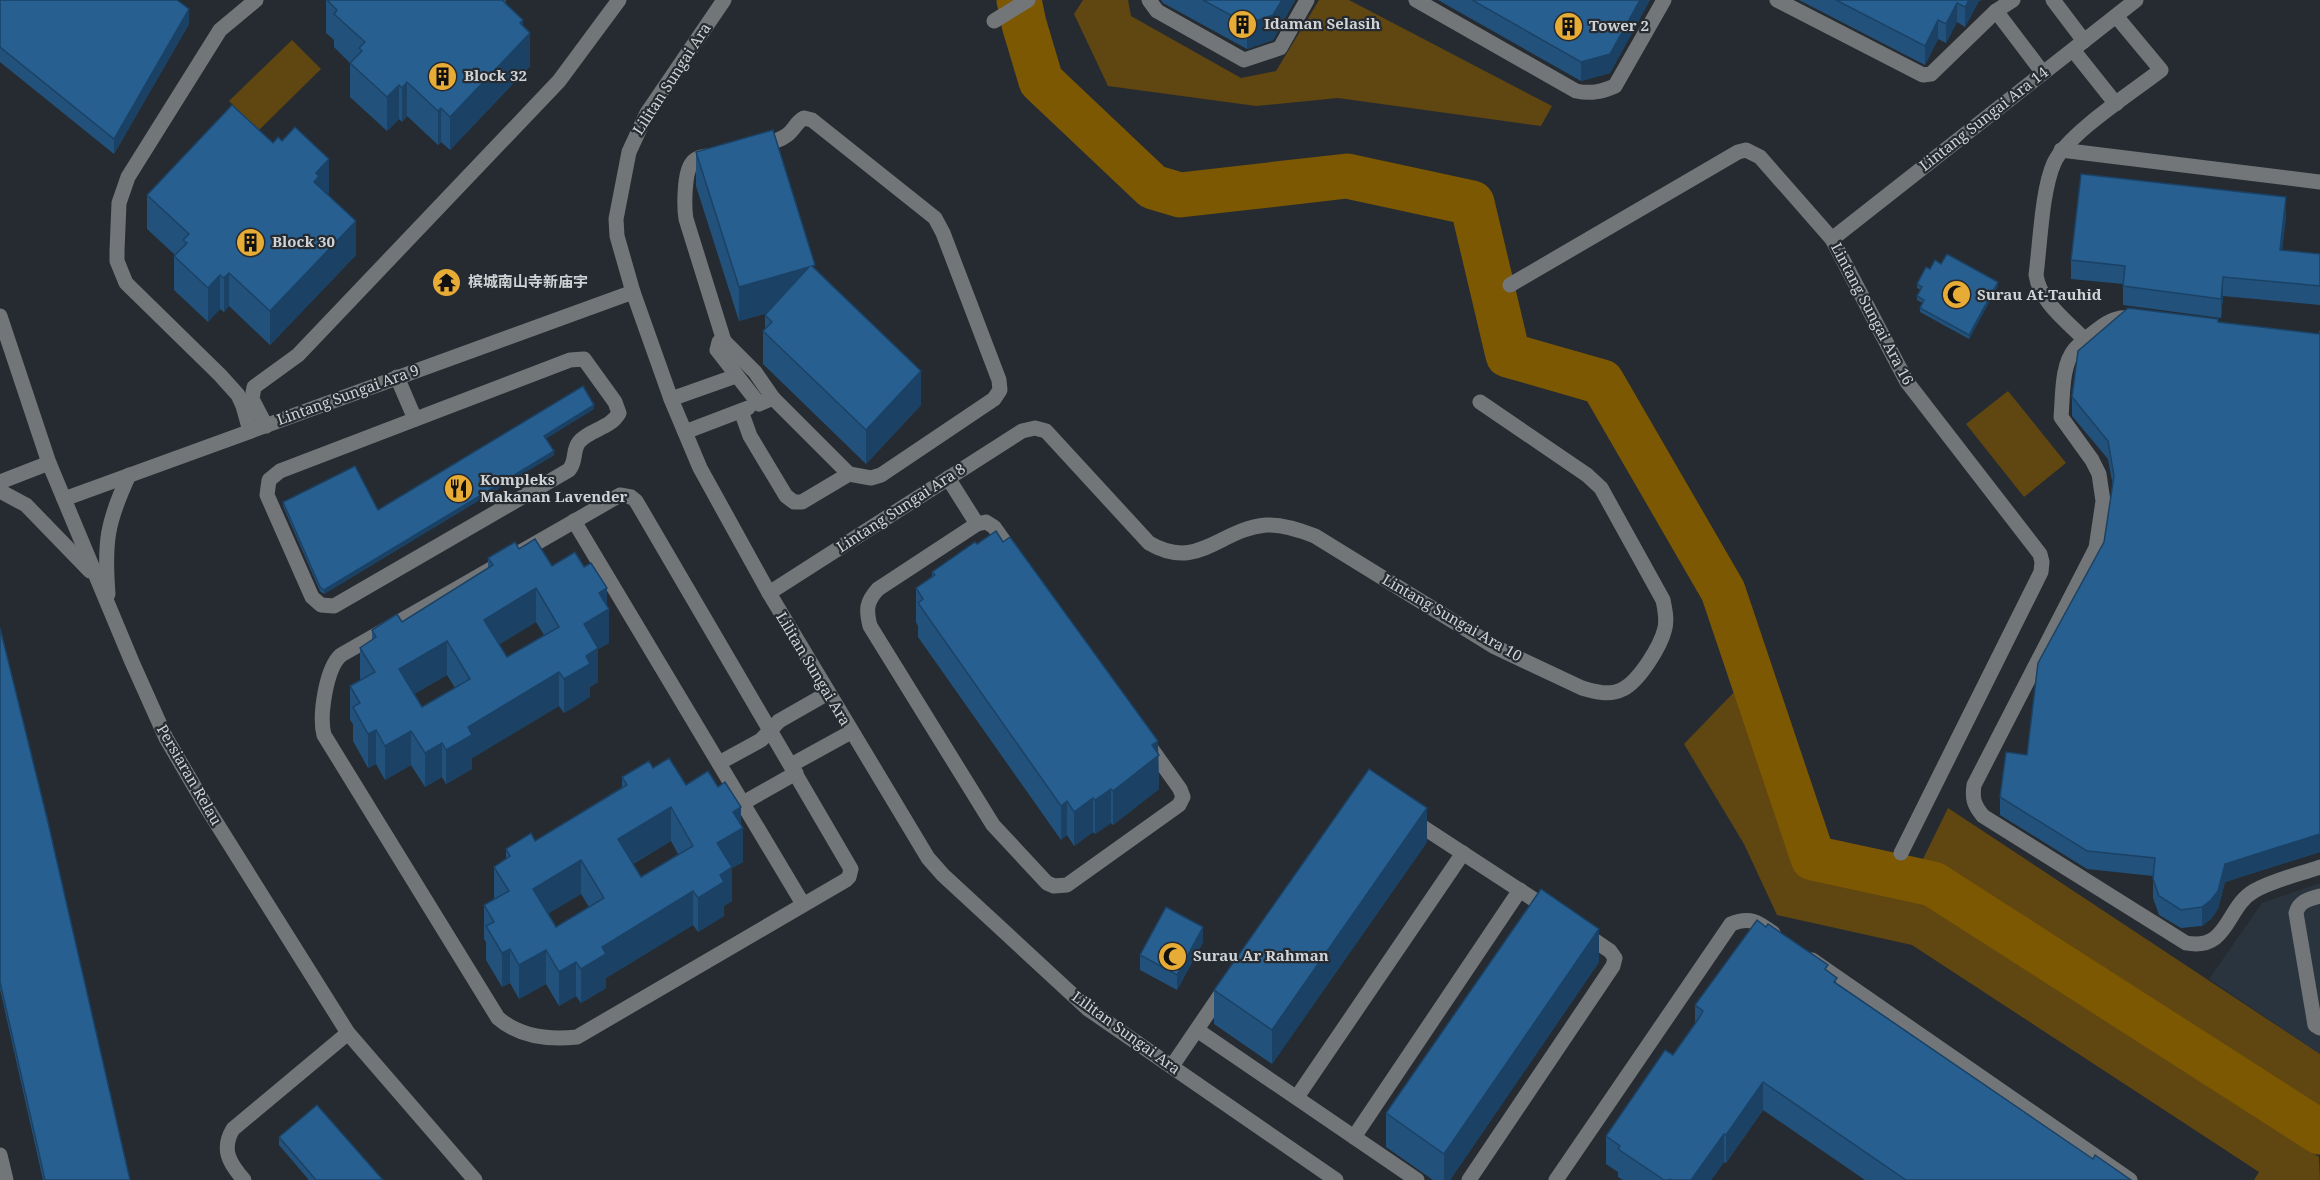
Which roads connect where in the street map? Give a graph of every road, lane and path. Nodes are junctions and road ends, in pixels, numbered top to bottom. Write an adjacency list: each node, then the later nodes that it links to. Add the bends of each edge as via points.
1 (256, 0): 37 (street, via 220,30 128,177 119,203 117,250 126,283 238,395)
2 (619, 0): 35 (street, via 559,81 298,355 254,387 252,399)
3 (724, 0): 23 (street, Lilitan Sungai Ara, via 646,113 628,152 616,236)
4 (1028, 0): 15 (street)
5 (1149, 0): 6 (street, via 1157,11 1244,60 1280,48)
6 (1307, 0)
7 (1416, 0): 8 (street, via 1576,91 1600,93 1615,86)
8 (1664, 0)
9 (1777, 0): 13 (street, via 1923,75 1931,74)
10 (2013, 0): 13 (street)
11 (2053, 0): 16 (street)
12 (2136, 0): 14 (street, Lintang Sungai Ara 14)
13 (1996, 11): 17 (street)
14 (2116, 16): 16 (street, Lintang Sungai Ara 14); 18 (street, via 2160,70)
15 (994, 21)
16 (2078, 46): 17 (street, Lintang Sungai Ara 14); 18 (street)
17 (2043, 74): 21 (street, Lintang Sungai Ara 14)
18 (2116, 104): 19 (street)
19 (2061, 150): 20 (street); 26 (street, via 2048,180 2036,275 2045,298)
20 (2320, 182)
21 (1832, 239): 22 (street, Lintang Sungai Ara 16, via 1760,156 1746,150); 59 (street, Lintang Sungai Ara 16, via 1907,382 2040,554 2042,562 2041,572)
22 (1510, 285)
23 (633, 292): 29 (street, Lintang Sungai Ara 9); 30 (street, Lilitan Sungai Ara)
24 (0, 316): 39 (street, Persiaran Relau)
25 (2150, 320): 26 (street, via 2117,318)
26 (2085, 340): 60 (street, via 2067,366 2061,417 2099,474 2103,501 2096,548 1974,785 1975,806 1993,823 2186,943 2197,945 2217,937 2254,891)
27 (724, 341): 28 (street, via 719,342 717,350); 31 (street, via 755,372); 40 (street, via 686,219 688,169 692,162 774,142 804,118 812,120 935,218 1000,390 994,399 881,475 871,478)
28 (736, 376): 30 (street); 31 (street)
29 (397, 378): 34 (street); 35 (street, Lintang Sungai Ara 9)
30 (671, 399): 38 (street, Lilitan Sungai Ara)
31 (766, 401): 33 (street); 40 (street)
32 (1480, 402): 36 (street, Lintang Sungai Ara 10, via 1601,488 1663,600 1664,631 1644,670 1623,690 1611,693 1582,688 1495,647 1315,536 1299,530 1267,525 1188,554 1161,550 1149,543 1046,431)
33 (741, 411): 38 (street); 40 (street, via 750,436 786,496 794,502)
34 (415, 419): 34 (street, via 570,360 584,359 619,413 615,421 580,441 569,470 334,606 321,605 312,597 267,495 269,480 280,471)
35 (266, 426): 37 (street, Lintang Sungai Ara 9)
36 (1035, 428): 42 (street, Lintang Sungai Ara 8, via 1022,431)
37 (250, 431): 41 (street, Lintang Sungai Ara 9)
38 (685, 432): 49 (street, Lilitan Sungai Ara, via 700,468)
39 (49, 463): 43 (street); 45 (street, Persiaran Relau)
40 (849, 474)
41 (129, 475): 45 (street, Lintang Sungai Ara 9); 50 (street, via 108,530)
42 (948, 478): 47 (street); 49 (street, Lintang Sungai Ara 8)
43 (0, 482)
44 (0, 491): 48 (street, via 26,505)
45 (64, 499): 48 (street, Persiaran Relau)
46 (574, 521): 52 (street, via 620,495 636,501); 54 (street); 63 (street, via 335,660 322,716 324,735 498,1018 519,1032 556,1039 577,1037)
47 (977, 524): 47 (street, via 986,522 994,527 1183,797 1179,805 1067,885 1047,883 993,825 870,626 867,615 867,604 878,589)
48 (98, 580): 50 (street, Persiaran Relau)
49 (768, 593): 51 (street, Lilitan Sungai Ara)
50 (109, 606): 69 (street, Persiaran Relau, via 166,738)
51 (828, 693): 52 (street); 53 (street, Lilitan Sungai Ara)
52 (770, 730): 54 (street, via 761,740); 55 (street)
53 (851, 732): 55 (street); 70 (street, Lilitan Sungai Ara, via 928,858 944,875 1088,1009)
54 (719, 764): 56 (street)
55 (793, 769): 56 (street); 63 (street, via 851,869 846,880)
56 (743, 803): 63 (street)
57 (1399, 811): 58 (street)
58 (1463, 853): 61 (street); 71 (street)
59 (1901, 854)
60 (2320, 867)
61 (1520, 890): 72 (street); 79 (street, via 1615,958)
62 (2320, 896): 67 (street, via 2303,901 2296,914 2315,1025)
63 (803, 904)
64 (1782, 940): 80 (street, via 1754,920 1742,919 1731,924)
65 (1802, 953): 81 (street)
66 (1237, 971): 68 (street)
67 (2320, 1028)
68 (1197, 1030): 70 (street); 71 (street)
69 (348, 1033): 75 (street, via 233,1129 226,1149 229,1161); 76 (street, Persiaran Relau)
70 (1172, 1066): 77 (street, Lilitan Sungai Ara)
71 (1297, 1097): 72 (street)
72 (1354, 1137): 78 (street)
73 (0, 1155): 74 (street)
74 (6, 1180)
75 (244, 1180)
76 (475, 1180)
77 (1336, 1180)
78 (1417, 1180)
79 (1469, 1180)
80 (1556, 1180)
81 (2130, 1180)

